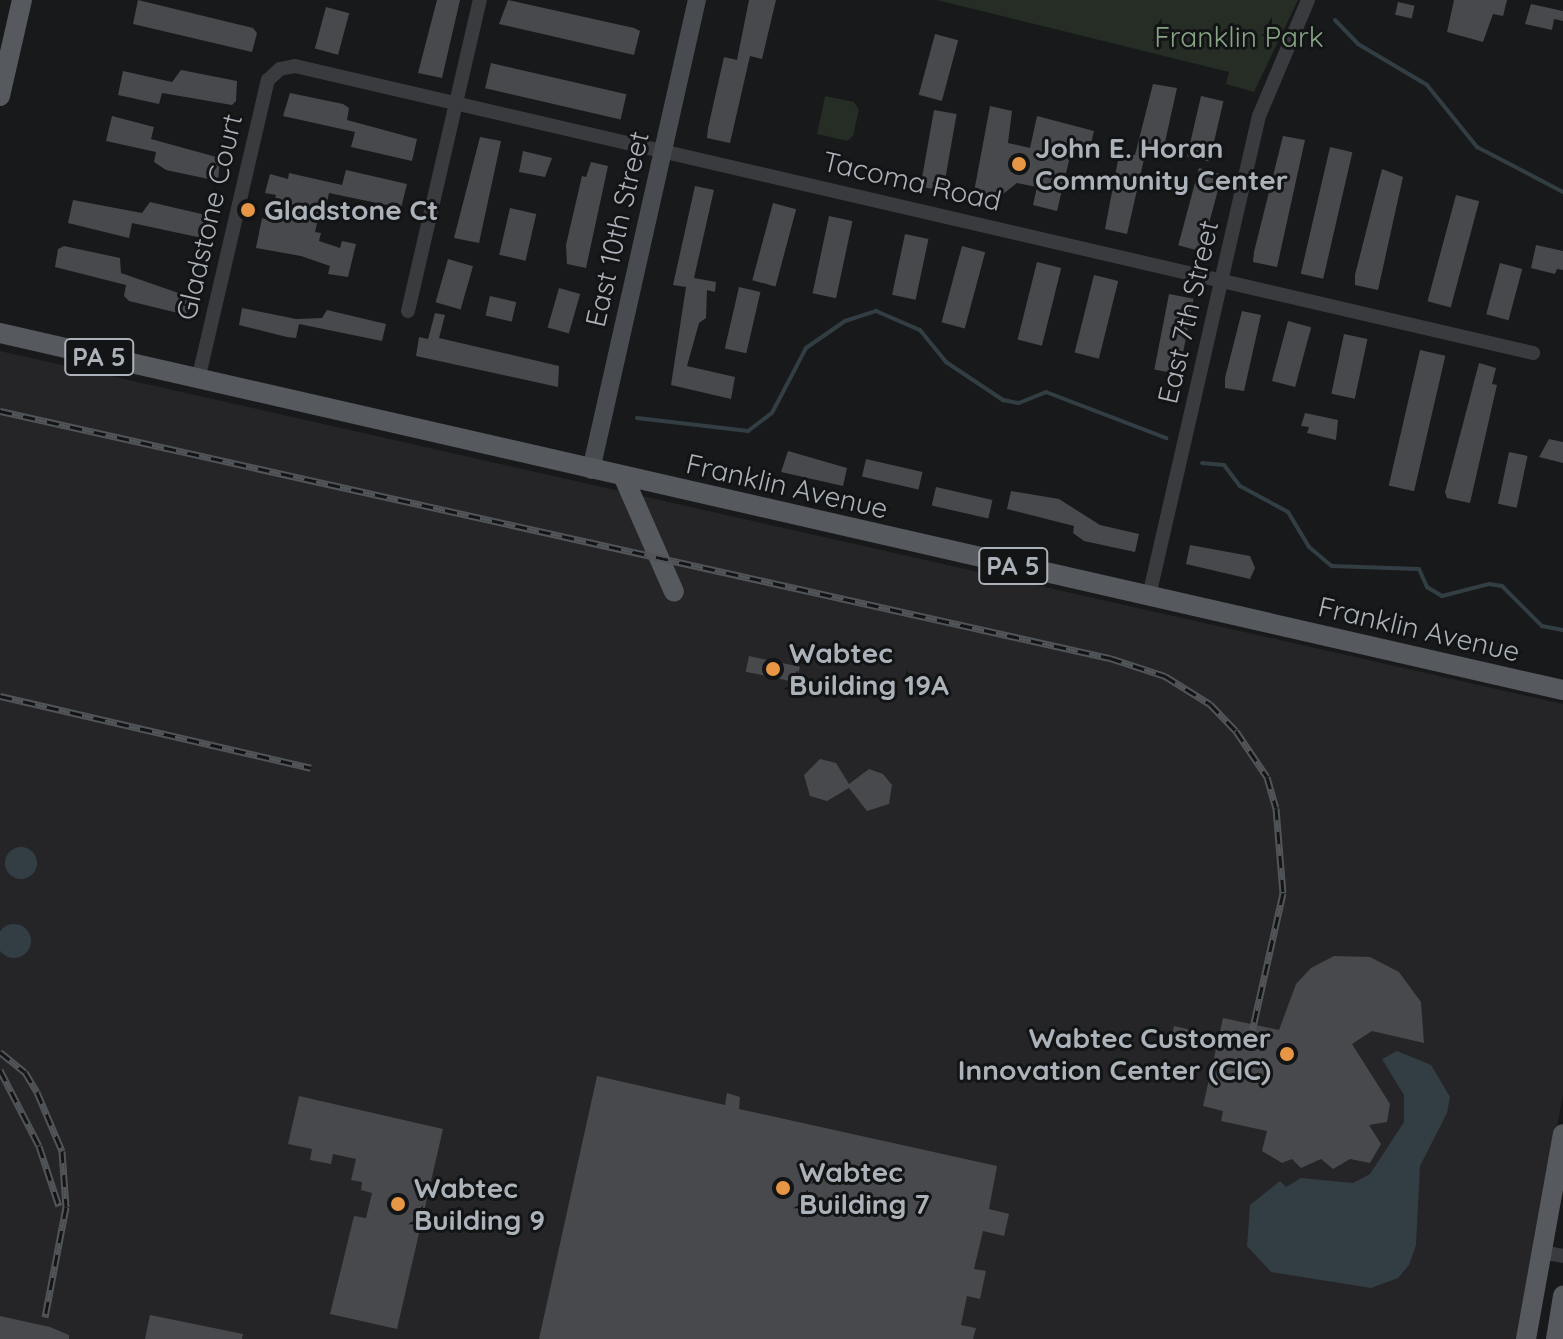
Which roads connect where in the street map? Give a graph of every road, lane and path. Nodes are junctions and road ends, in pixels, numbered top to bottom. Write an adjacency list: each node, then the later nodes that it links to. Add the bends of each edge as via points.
1 (22, 0): 6 (main road)
2 (480, 0): 7 (street)
3 (697, 0): 8 (street, East 10th Street)
4 (1308, 0): 9 (street, East 7th Street, via 1266,92)
5 (279, 70): 7 (street, Tacoma Road, via 295,66); 13 (street, Gladstone Court, via 268,80 264,94)
6 (0, 96)
7 (456, 102): 8 (street, Tacoma Road); 10 (street)
8 (664, 150): 9 (street, Tacoma Road); 14 (street, East 10th Street)
9 (1222, 279): 12 (street, Tacoma Road); 17 (street, East 7th Street)
10 (408, 311)
11 (0, 333): 13 (main road, Franklin Avenue / PA 5)
12 (1533, 353)
13 (198, 380): 14 (main road, Franklin Avenue / PA 5)
14 (591, 470): 15 (main road, Franklin Avenue / PA 5)
15 (624, 478): 16 (main road); 17 (main road, Franklin Avenue / PA 5)
16 (674, 592)
17 (1149, 596): 18 (main road, Franklin Avenue / PA 5)
18 (1563, 690)
19 (1563, 1134): 20 (main road)
20 (1541, 1252): 21 (street); 23 (main road)
21 (1563, 1256)
22 (1563, 1296): 24 (main road)
23 (1526, 1339)
24 (1556, 1339)

